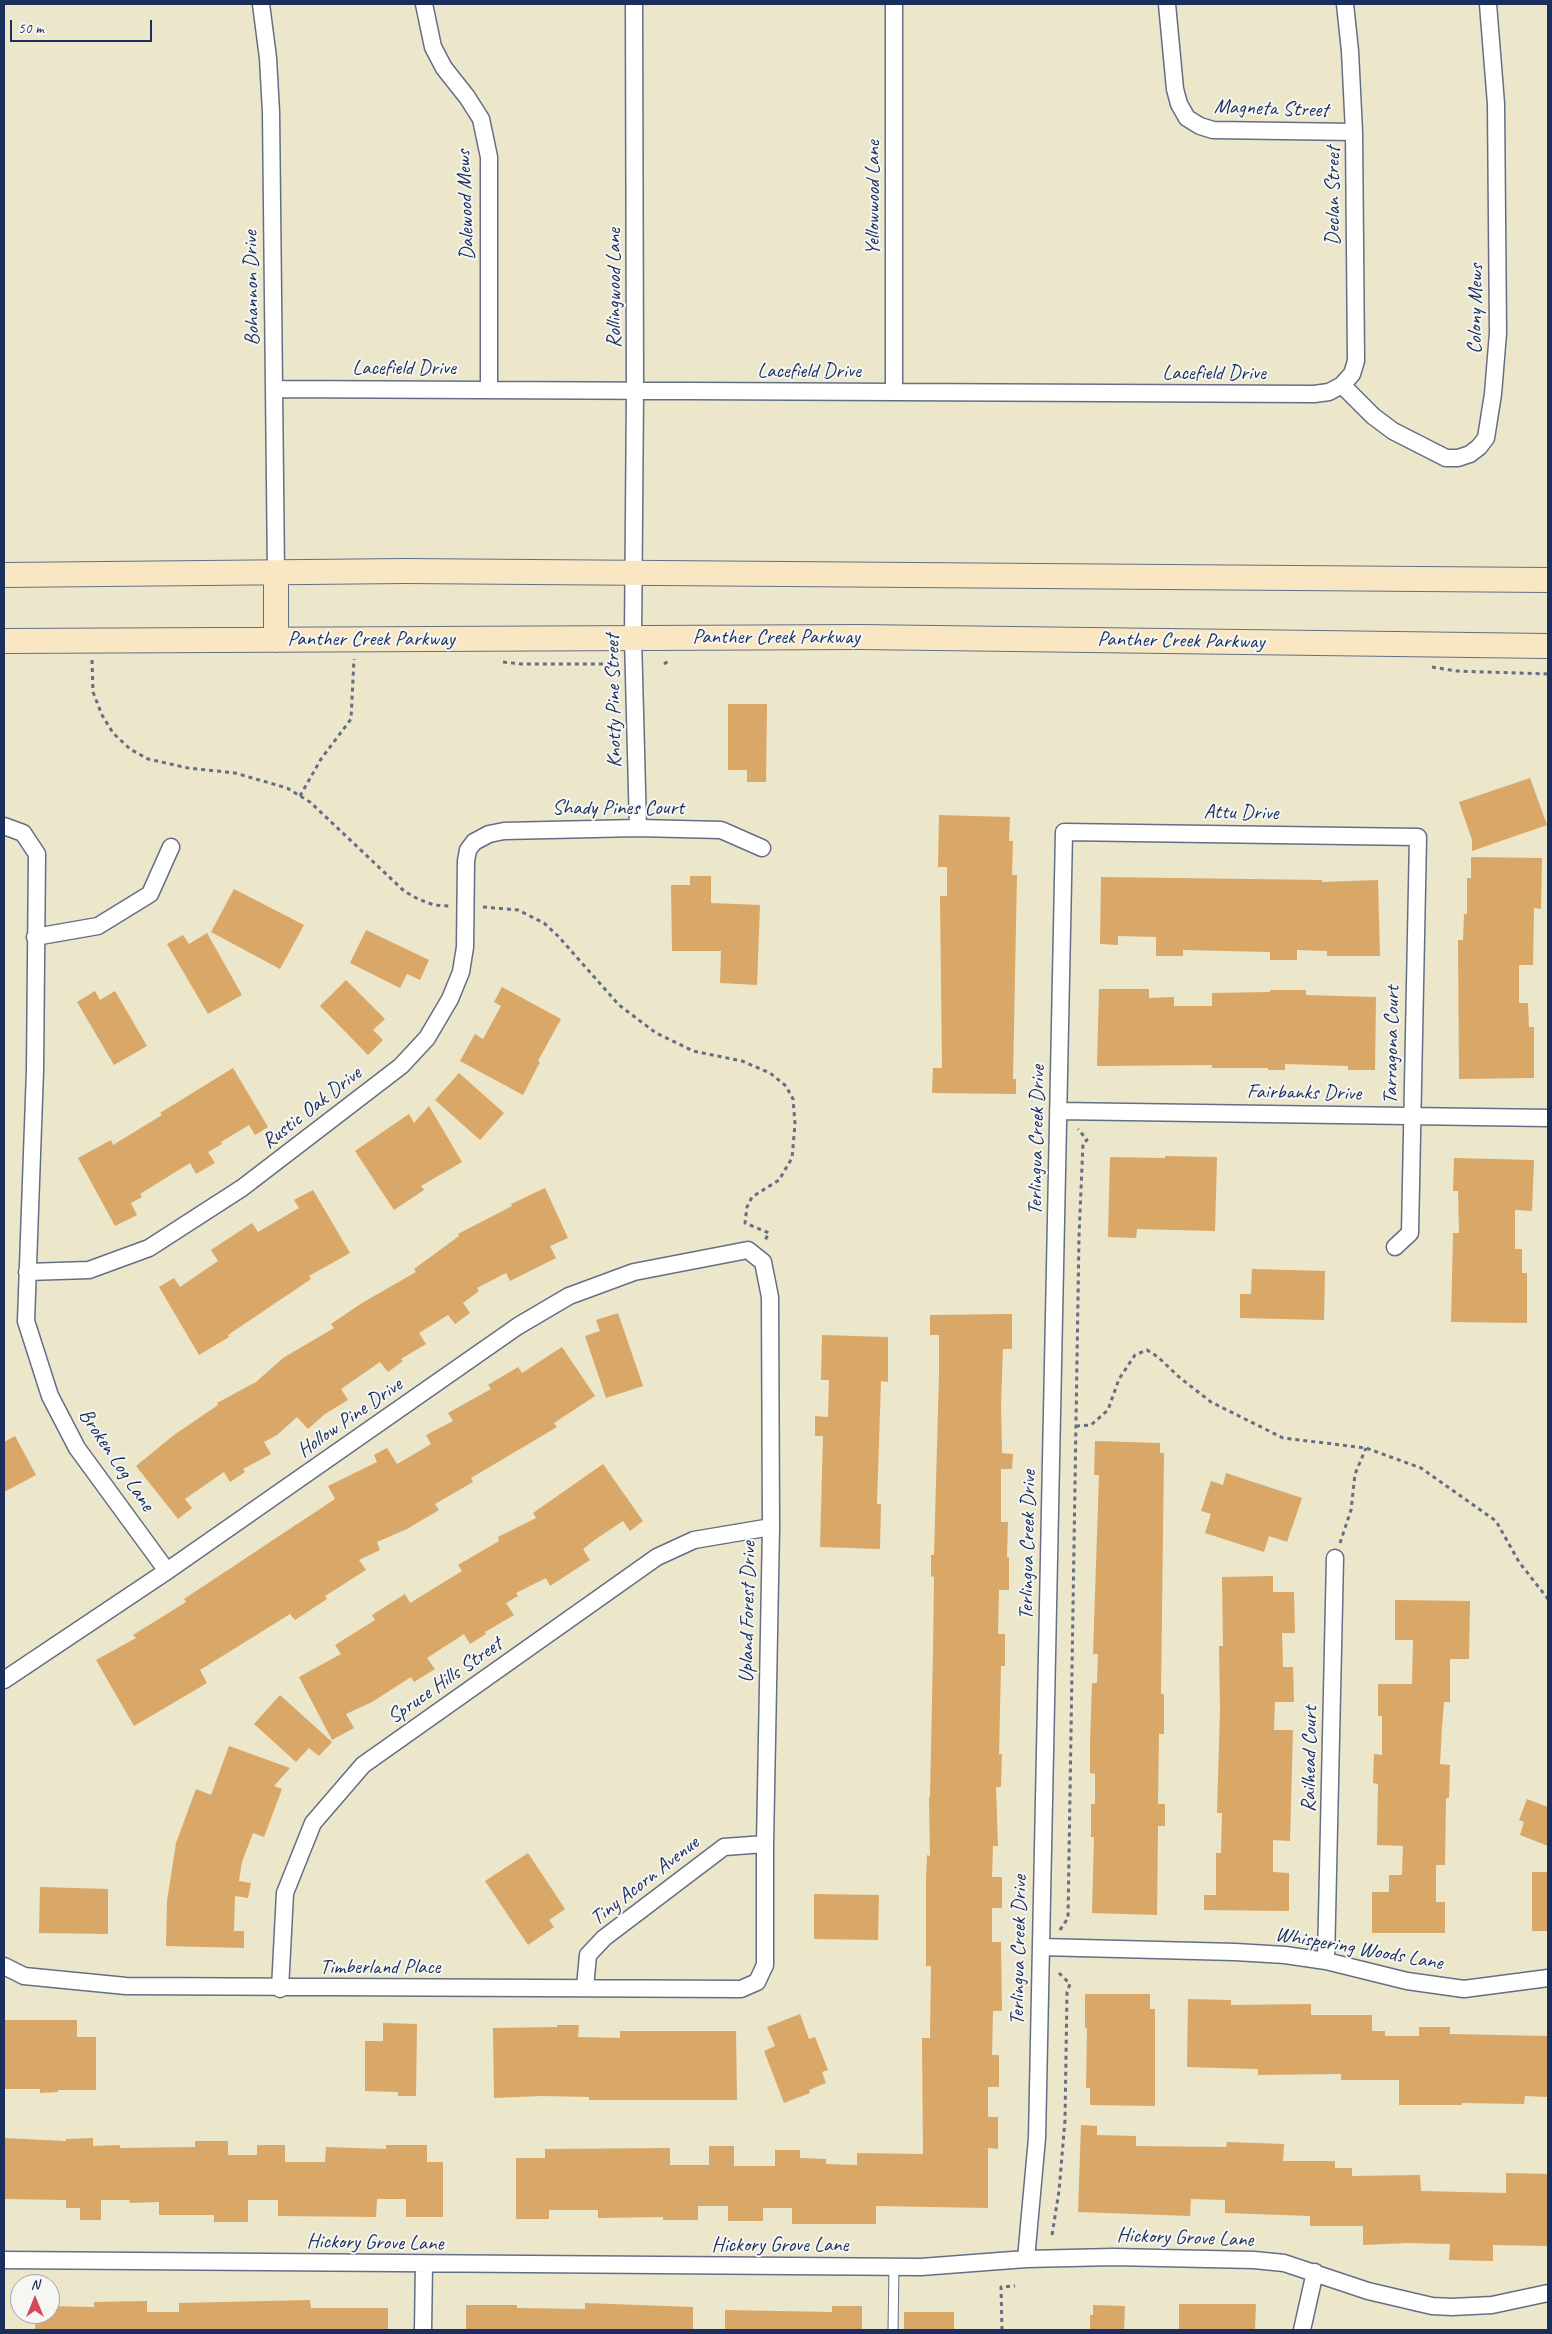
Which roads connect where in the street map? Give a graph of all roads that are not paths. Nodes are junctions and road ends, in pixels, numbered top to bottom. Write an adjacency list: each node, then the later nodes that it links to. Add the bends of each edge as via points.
1 (261, 4): 10 (street, Bohannon Drive, via 271,112)
2 (424, 4): 11 (street, Dalewood Mews, via 432,47 480,119 489,158)
3 (634, 4): 12 (street, Rollingwood Lane)
4 (894, 4): 13 (street, Yellowwood Lane)
5 (1167, 4): 8 (street, Magneta Street, via 1175,89 1187,118 1213,130)
6 (1345, 4): 8 (street, Declan Street)
7 (1488, 4): 9 (street, Colony Mews, via 1496,104 1498,313 1493,394 1486,438 1470,454 1446,458 1393,431 1373,416)
8 (1354, 132): 9 (street, Declan Street, via 1356,361 1352,374)
9 (1342, 384): 13 (street, Lacefield Drive, via 1329,392 1314,394)
10 (274, 389): 11 (street, Lacefield Drive); 14 (street, Bohannon Drive)
11 (489, 390): 12 (street, Lacefield Drive)
12 (635, 391): 13 (street, Lacefield Drive); 15 (street, Rollingwood Lane)
13 (894, 392)
14 (276, 573): 15 (main road); 16 (main road); 19 (main road)
15 (633, 573): 17 (main road); 18 (street, Knotty Pine Street)
16 (4, 575)
17 (1548, 580)
18 (633, 638): 19 (main road, Panther Creek Parkway); 21 (main road, Panther Creek Parkway, via 860,637); 23 (street, Knotty Pine Street)
19 (276, 640): 20 (main road, Panther Creek Parkway)
20 (4, 641)
21 (1548, 646)
22 (4, 826): 29 (street, Broken Log Lane, via 23,833 37,854)
23 (638, 828): 26 (street, Shady Pines Court, via 504,830); 28 (street, Shady Pines Court, via 721,830)
24 (1064, 832): 25 (street, Attu Drive); 30 (street, Terlingua Creek Drive)
25 (1418, 837): 31 (street, Tarragona Court)
26 (474, 842): 35 (street, Rustic Oak Drive, via 466,861 465,947 461,972 450,999 427,1038 400,1066 242,1188 149,1248 89,1270)
27 (171, 847): 29 (street, via 150,894 98,926)
28 (762, 848)
29 (35, 936): 35 (street, Broken Log Lane, via 35,1070)
30 (1058, 1111): 31 (street, Fairbanks Drive); 41 (street, Terlingua Creek Drive)
31 (1412, 1116): 32 (street, Fairbanks Drive); 33 (street, Tarragona Court, via 1410,1233)
32 (1548, 1118)
33 (1395, 1247)
34 (752, 1253): 36 (street, Upland Forest Drive, via 763,1262 770,1298); 38 (street, Hollow Pine Drive, via 634,1272 569,1296 518,1326)
35 (27, 1272): 38 (street, Broken Log Lane, via 26,1321 50,1396 77,1448)
36 (771, 1527): 40 (street, Upland Forest Drive); 47 (street, Spruce Hills Street, via 694,1540 657,1557 363,1765 313,1823 285,1893)
37 (1335, 1558): 42 (street, Railhead Court)
38 (167, 1571): 39 (street, Hollow Pine Drive)
39 (4, 1680)
40 (765, 1844): 45 (street, Upland Forest Drive, via 765,1965); 46 (street, Tiny Acorn Avenue, via 724,1847 604,1938 588,1955)
41 (1041, 1947): 42 (street, Whispering Woods Lane, via 1235,1952); 48 (street, Terlingua Creek Drive, via 1037,2138)
42 (1326, 1961): 44 (street, Whispering Woods Lane, via 1407,1981 1464,1989)
43 (4, 1966): 47 (street, Timberland Place, via 24,1976 126,1986)
44 (1548, 1978)
45 (757, 1982): 46 (street, Timberland Place, via 741,1989)
46 (585, 1987): 47 (street, Timberland Place)
47 (280, 1989)
48 (1026, 2259): 51 (street, Hickory Grove Lane); 52 (street, Hickory Grove Lane, via 1254,2260 1284,2263)
49 (4, 2260): 50 (street, Hickory Grove Lane)
50 (424, 2264): 51 (street, Hickory Grove Lane); 54 (street)
51 (894, 2267): 55 (lane)
52 (1315, 2272): 53 (street, Hickory Grove Lane, via 1368,2291 1432,2306 1492,2305); 56 (street)
53 (1548, 2293)
54 (423, 2330)
55 (893, 2330)
56 (1302, 2330)

